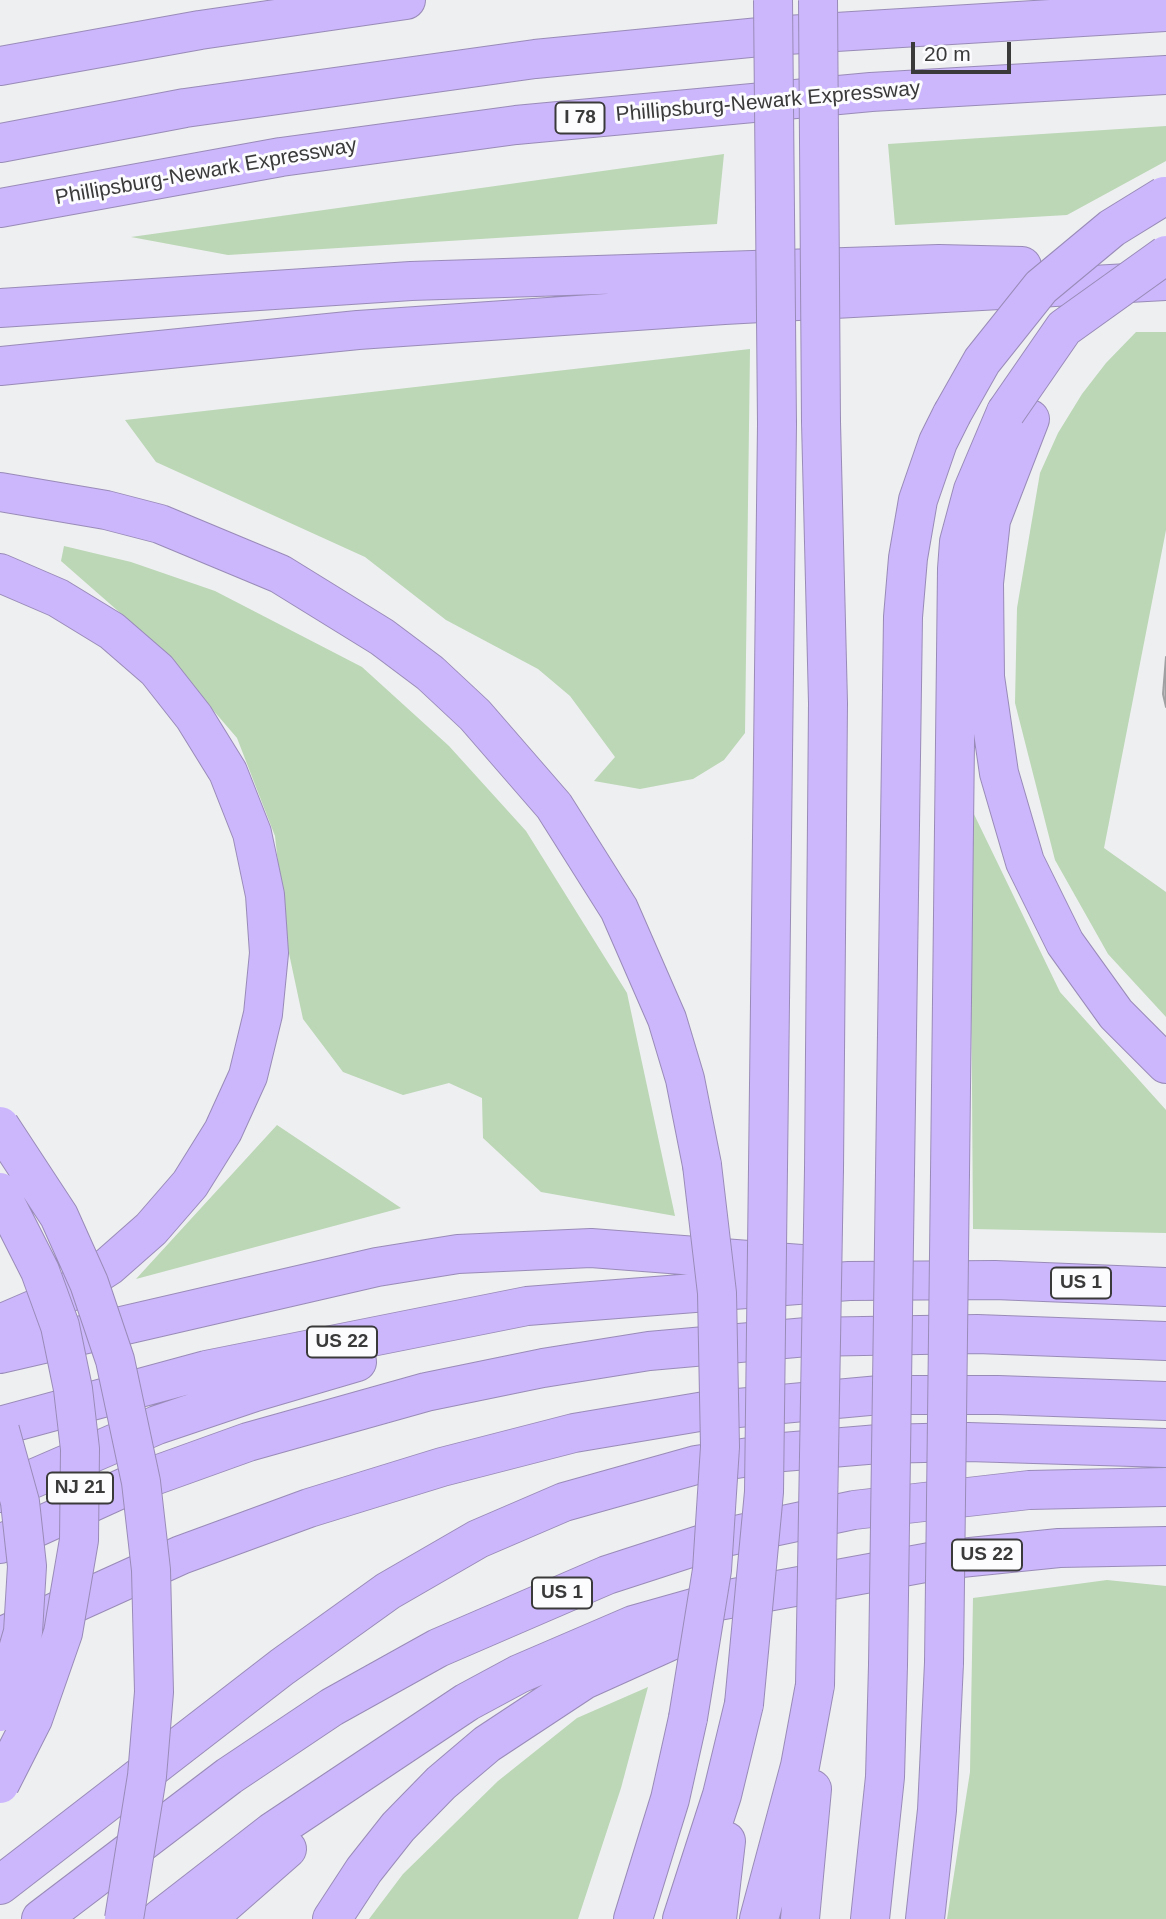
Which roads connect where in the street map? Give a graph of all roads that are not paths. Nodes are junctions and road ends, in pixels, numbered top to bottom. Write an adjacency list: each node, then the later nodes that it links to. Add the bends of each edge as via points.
1 (406, 0): 5 (highway)
2 (773, 0): 37 (highway, bridge, via 777,424 764,1492)
3 (818, 0): 36 (highway, bridge, via 828,703)
4 (1166, 12): 7 (highway, via 783,35 535,59 198,106)
5 (0, 66)
6 (1166, 75): 9 (highway, Phillipsburg-Newark Expressway / I 78, via 872,92 529,123 281,157)
7 (0, 144)
8 (1165, 196): 52 (highway, bridge, via 1112,228 1041,288 982,362 938,442 910,539 903,617 885,1777)
9 (0, 208)
10 (1166, 255): 15 (highway, bridge, via 1064,328)
11 (1166, 271): 13 (highway, via 939,264 534,276)
12 (1166, 281): 14 (highway, via 371,329)
13 (0, 308)
14 (0, 366)
15 (1018, 416): 18 (highway, via 991,520 984,583 985,677 999,773 1025,862 1065,943 1116,1014); 53 (highway, bridge, via 973,489 957,569 944,1663 937,1810)
16 (0, 492): 47 (highway, bridge, via 106,510 222,547 332,603 430,673 475,715 554,806 618,909 667,1019 685,1079 702,1166 717,1293 721,1424 712,1570 688,1718)
17 (0, 573): 24 (highway, via 58,598 112,631 157,670 194,717 228,772 252,832 265,895 269,953 264,1014 248,1076 223,1132 190,1184 151,1229 109,1266 58,1299)
18 (1166, 1064)
19 (0, 1126): 43 (highway, bridge, via 59,1216 89,1283 115,1360 141,1482 152,1584 154,1692 147,1776)
20 (0, 1192): 40 (highway, NJ 21, bridge, via 40,1271 60,1326 78,1419 80,1479 75,1571 63,1633 37,1710)
21 (995, 1280): 22 (highway, US 1); 23 (highway, US 1, via 812,1282); 26 (highway, via 635,1250 502,1250 377,1267)
22 (1166, 1287)
23 (691, 1292): 28 (highway, US 22, via 527,1306 388,1332 162,1380); 31 (highway, US 1, via 451,1339 302,1378 157,1425)
24 (0, 1324)
25 (1166, 1341): 32 (highway, via 977,1334 807,1337 649,1351 556,1366 426,1392 248,1442 134,1483)
26 (0, 1354)
27 (1166, 1401): 35 (highway, via 866,1396 717,1409 575,1433 309,1508 169,1560)
28 (0, 1428): 38 (highway, bridge, via 20,1502 27,1601 17,1660)
29 (1166, 1448): 41 (highway, via 946,1442 783,1452 696,1465 564,1502 478,1539 388,1591 252,1689)
30 (1166, 1487): 42 (highway, US 1, via 1029,1490 855,1510 722,1538 607,1575 438,1648 332,1707 229,1776)
31 (0, 1493)
32 (0, 1544)
33 (1166, 1548): 34 (highway, US 22, via 1121,1546 976,1556)
34 (855, 1576): 39 (highway, via 704,1604 633,1625 519,1674); 46 (highway, US 22, via 646,1649 533,1711 487,1744 419,1805 381,1847)
35 (0, 1637)
36 (815, 1685): 50 (highway, via 800,1766); 51 (highway, via 812,1801)
37 (744, 1704): 48 (highway, via 722,1795); 49 (highway)
38 (0, 1712)
39 (421, 1731): 44 (highway, via 272,1832); 45 (highway)
40 (0, 1784)
41 (0, 1885)
42 (41, 1919)
43 (124, 1919)
44 (160, 1919)
45 (207, 1919)
46 (332, 1919)
47 (633, 1919)
48 (682, 1919)
49 (716, 1919)
50 (759, 1919)
51 (800, 1919)
52 (870, 1919)
53 (925, 1919)

